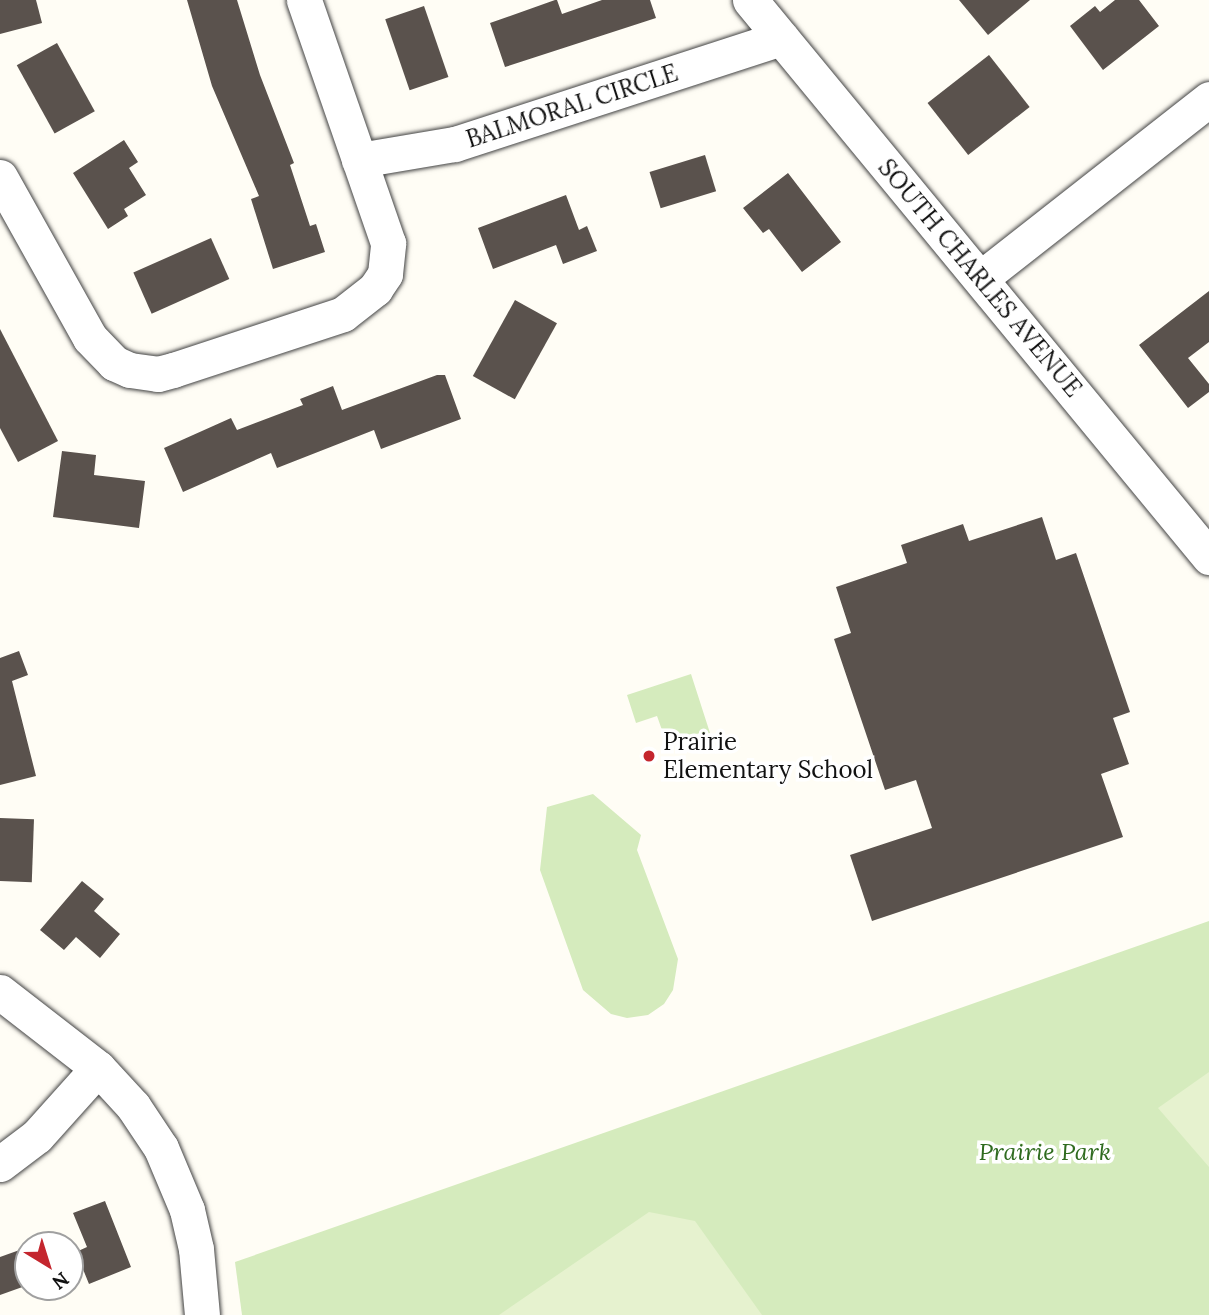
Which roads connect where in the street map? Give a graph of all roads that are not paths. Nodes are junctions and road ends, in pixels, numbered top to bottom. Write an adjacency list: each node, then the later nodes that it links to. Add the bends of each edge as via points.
1 (304, 0): 5 (street)
2 (750, 0): 3 (street, SOUTH CHARLES AVENUE)
3 (781, 38): 5 (street, BALMORAL CIRCLE, via 455,144); 7 (street, SOUTH CHARLES AVENUE)
4 (1209, 99): 7 (street)
5 (359, 160): 6 (street, via 388,243 385,274 375,289 343,314 158,374 114,363 90,338)
6 (0, 177)
7 (981, 278): 8 (street, SOUTH CHARLES AVENUE)
8 (1209, 557)
9 (0, 992): 10 (street)
10 (97, 1068): 11 (street, via 37,1136); 12 (street, via 133,1106 174,1175 196,1249)
11 (0, 1164)
12 (202, 1315)

